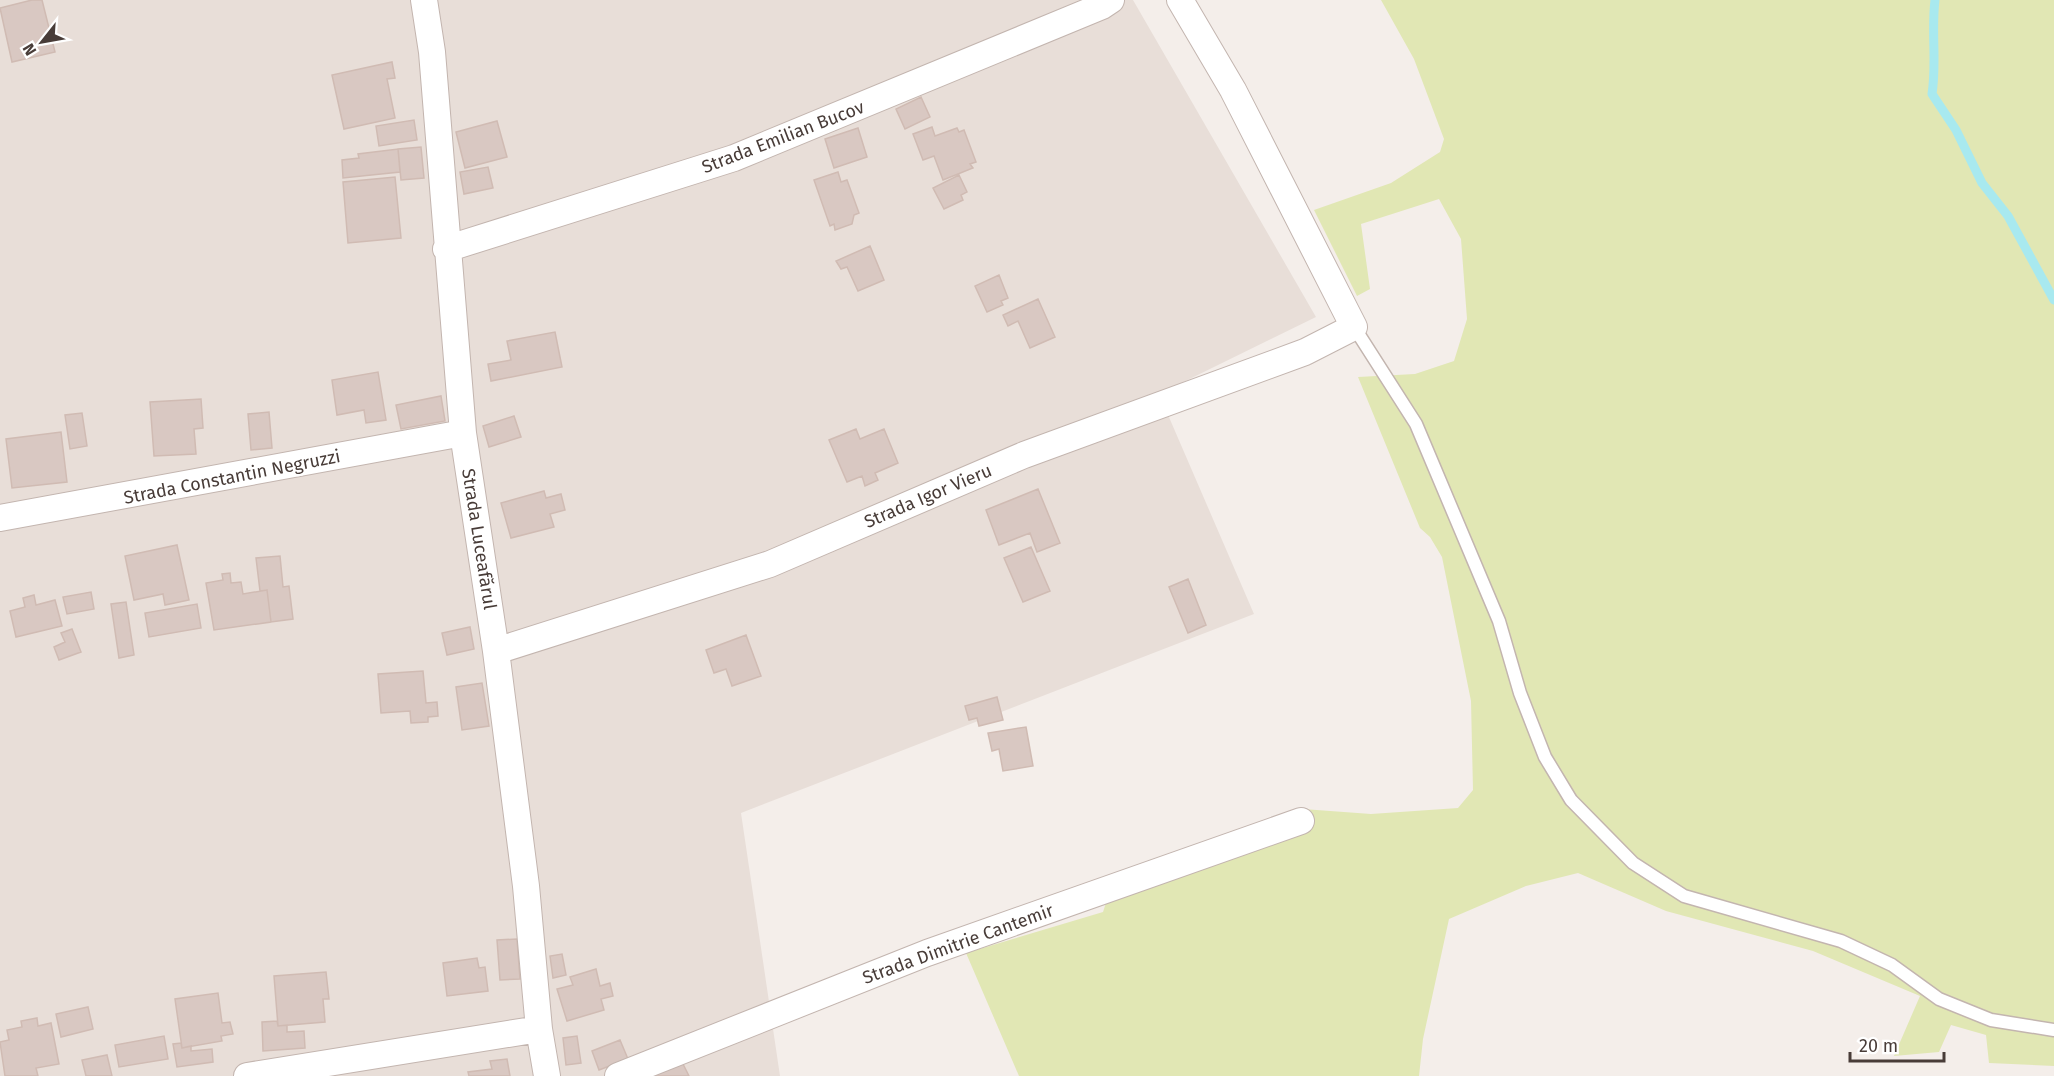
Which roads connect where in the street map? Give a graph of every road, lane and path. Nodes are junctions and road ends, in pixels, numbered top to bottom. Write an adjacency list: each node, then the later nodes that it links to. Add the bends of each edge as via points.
1 (424, 0): 4 (street, Strada Luceafărul, via 432,52)
2 (1111, 0): 4 (street, Strada Emilian Bucov, via 734,158)
3 (1180, 0): 5 (street, via 1233,90)
4 (446, 249): 6 (street, Strada Luceafărul)
5 (1354, 327): 8 (street, Strada Igor Vieru, via 1305,352 1024,454 770,564); 11 (lane, via 1416,424 1499,621 1520,693 1545,757 1571,800 1633,863 1684,896 1840,941 1892,965 1938,999 1991,1020)
6 (463, 433): 7 (street, Strada Constantin Negruzzi); 8 (street, Strada Luceafărul)
7 (0, 518)
8 (496, 651): 10 (street, Strada Luceafărul, via 526,886)
9 (1301, 821): 14 (street, Strada Dimitrie Cantemir, via 927,953)
10 (539, 1029): 12 (street); 13 (street, Strada Luceafărul)
11 (2054, 1030)
12 (247, 1076)
13 (547, 1076)
14 (618, 1076)

